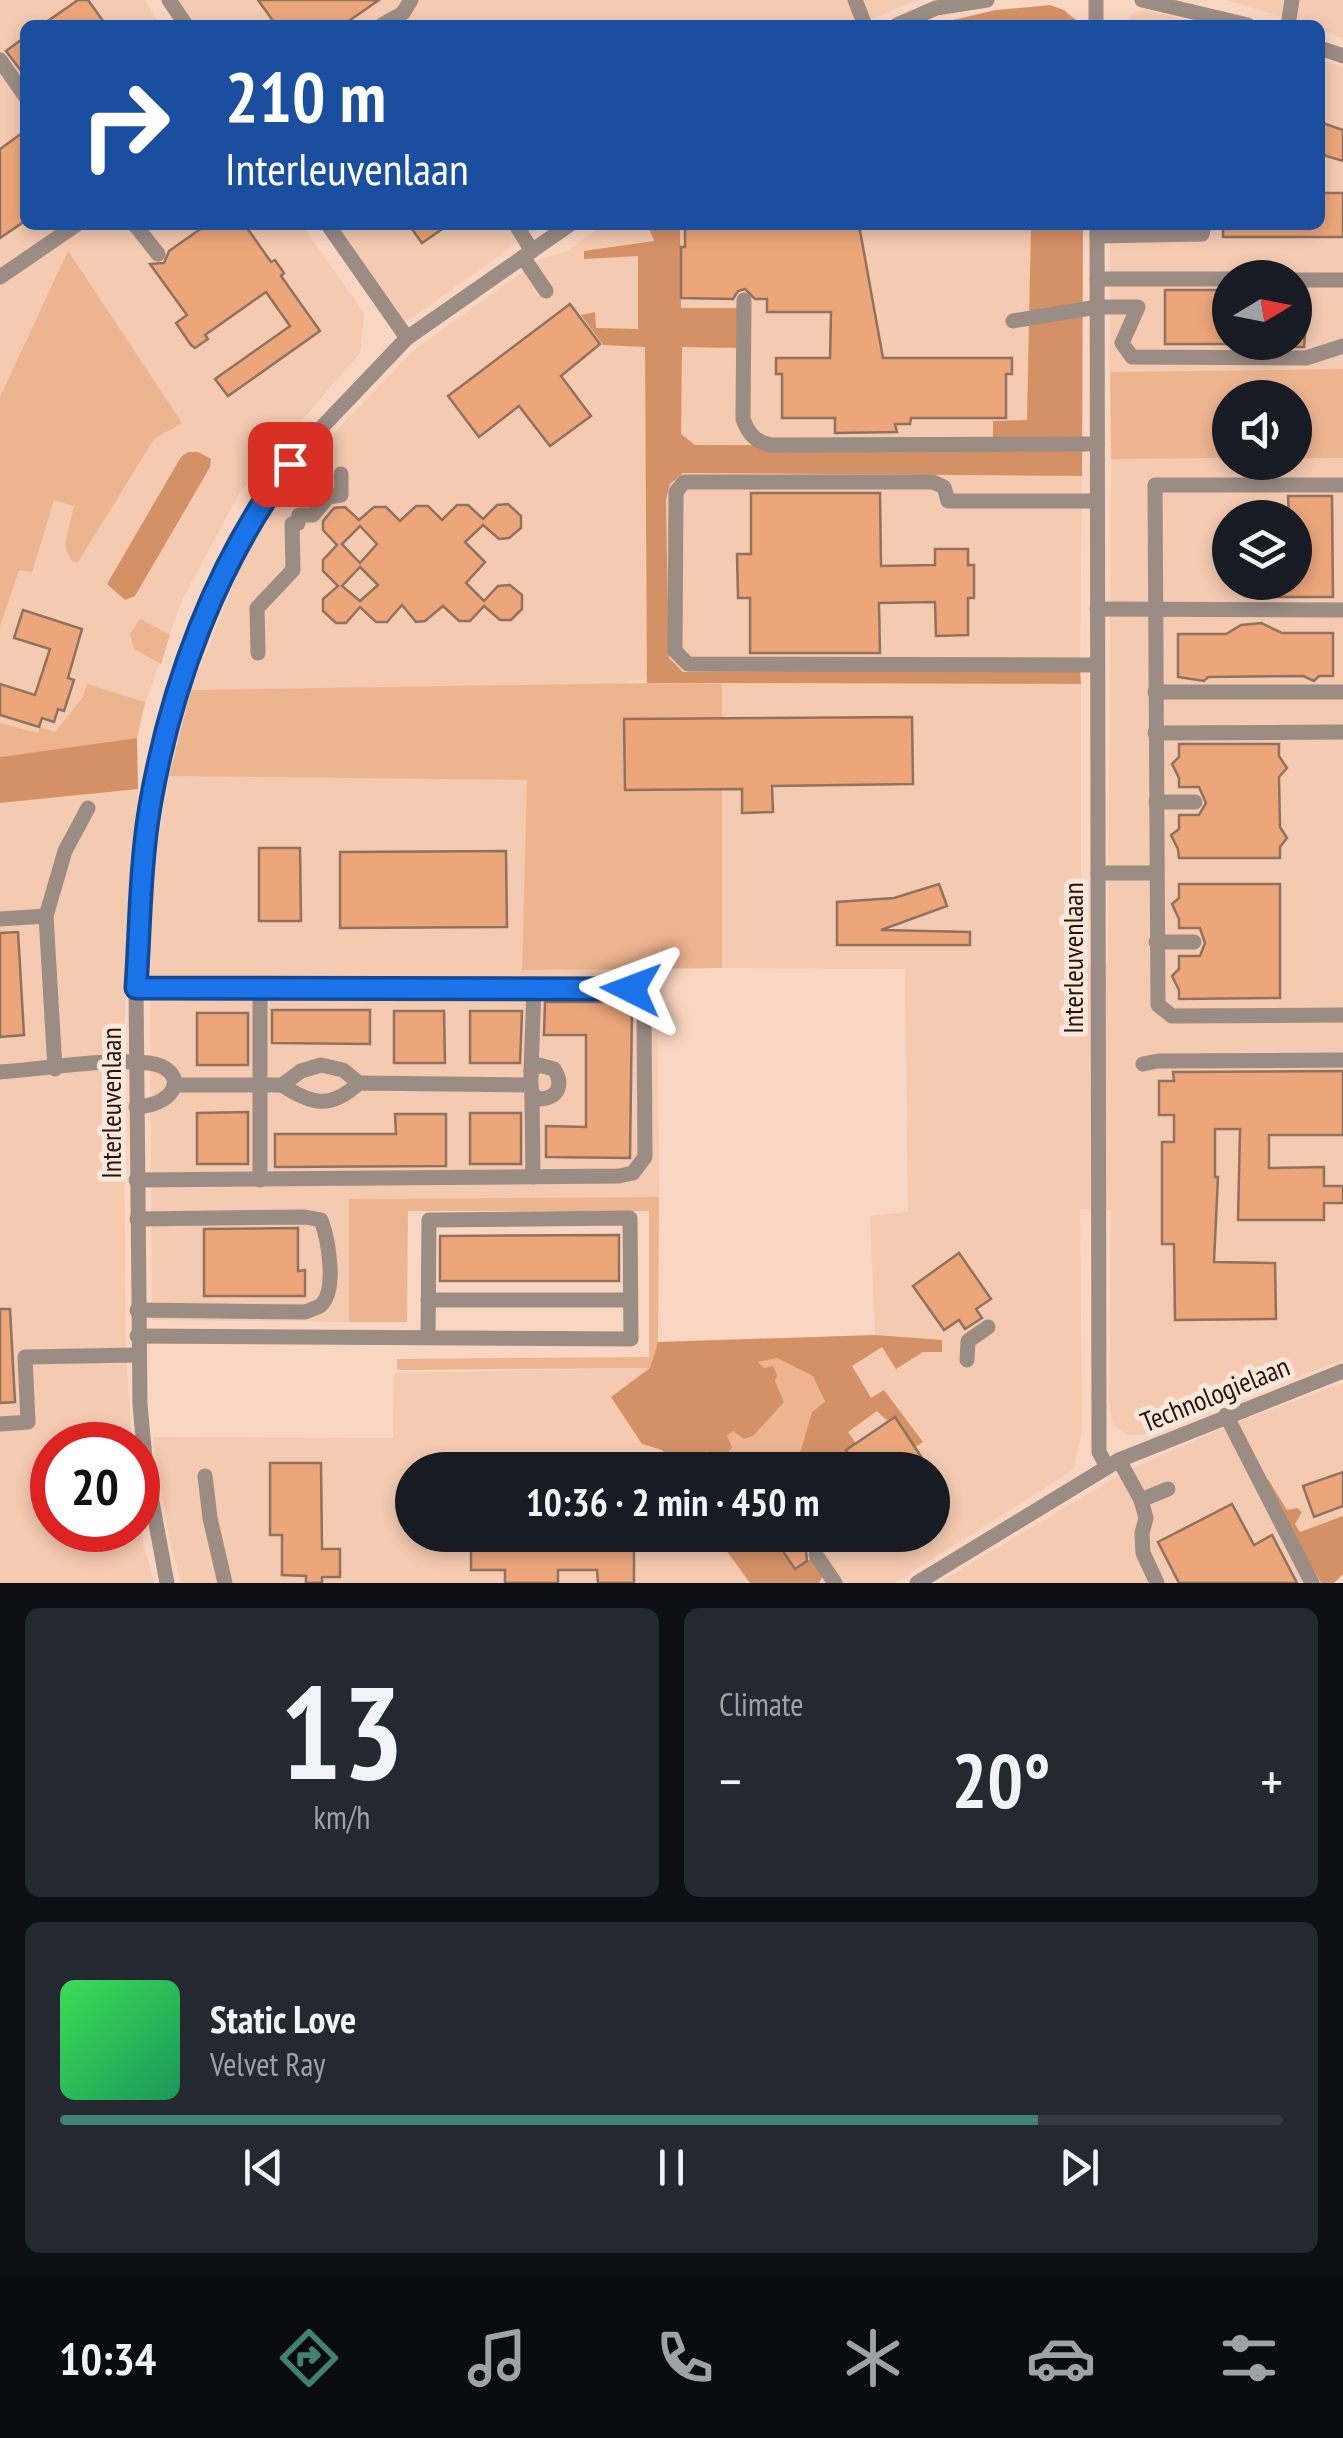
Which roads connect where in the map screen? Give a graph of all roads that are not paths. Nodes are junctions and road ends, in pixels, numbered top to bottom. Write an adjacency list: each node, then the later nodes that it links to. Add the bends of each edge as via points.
1 (411, 0): 5 (street)
2 (987, 0): 6 (street, via 936,8)
3 (1153, 1): 4 (street)
4 (1185, 17)
5 (390, 20)
6 (911, 20)
7 (0, 60): 8 (street)
8 (20, 89)
9 (69, 230): 19 (street)
10 (139, 230): 17 (street)
11 (331, 230): 30 (street)
12 (518, 230): 18 (street)
13 (563, 230): 18 (street, Interleuvenlaan)
14 (1096, 230): 15 (street); 20 (street, Interleuvenlaan)
15 (1142, 230): 16 (street)
16 (1203, 230)
17 (158, 254)
18 (528, 254): 24 (street); 30 (street, Interleuvenlaan)
19 (0, 278)
20 (1097, 279): 21 (street); 28 (street, Interleuvenlaan)
21 (1212, 279)
22 (1312, 280): 23 (street)
23 (1343, 280)
24 (546, 291)
25 (744, 300): 34 (street, via 743,418 757,442)
26 (1158, 306): 27 (street)
27 (1138, 307): 28 (street); 31 (street)
28 (1097, 308): 29 (street); 32 (street, Interleuvenlaan)
29 (1012, 321)
30 (407, 338): 57 (street, Interleuvenlaan, via 277,482 204,616 180,680 150,807)
31 (1122, 342): 32 (street); 33 (street, via 1132,357 1306,358)
32 (1097, 343): 34 (street, Interleuvenlaan)
33 (1343, 346)
34 (1097, 444): 37 (street, Interleuvenlaan)
35 (341, 474): 41 (street, via 341,496 328,497 313,515 292,524 293,570 258,608)
36 (1343, 484): 39 (street, via 1155,485)
37 (1097, 501): 38 (street, Interleuvenlaan); 42 (street, via 948,501 944,487 933,482 684,482 676,492 675,651 688,664)
38 (1097, 609): 39 (street); 42 (street, Interleuvenlaan)
39 (1155, 610): 40 (street); 43 (street)
40 (1343, 610)
41 (258, 653)
42 (1097, 664): 50 (street, Interleuvenlaan)
43 (1156, 692): 44 (street); 45 (street)
44 (1343, 692)
45 (1156, 732): 46 (street); 47 (street)
46 (1343, 732)
47 (1156, 802): 48 (street); 51 (street)
48 (1195, 802)
49 (88, 808): 52 (street, via 65,850)
50 (1098, 873): 51 (street); 86 (street, Interleuvenlaan, via 1099,1452)
51 (1156, 873): 54 (street)
52 (46, 916): 53 (street); 63 (street)
53 (0, 919)
54 (1156, 942): 55 (street); 59 (street, via 1158,1006 1172,1016)
55 (1194, 942)
56 (534, 987): 58 (street); 66 (street); 71 (street, via 620,987 631,989 644,1006 645,1157 633,1173 619,1176)
57 (136, 988): 58 (street); 61 (street, Interleuvenlaan)
58 (260, 989): 68 (street)
59 (1343, 1015)
60 (1343, 1060): 62 (street)
61 (136, 1063): 63 (street); 67 (street, via 163,1066); 70 (street, Interleuvenlaan)
62 (1144, 1064)
63 (55, 1069): 64 (street)
64 (0, 1072)
65 (359, 1084): 66 (street); 69 (street, via 342,1098 322,1102); 69 (street, via 343,1070 321,1065)
66 (531, 1084): 71 (street)
67 (174, 1085): 68 (street); 70 (street, via 164,1102)
68 (260, 1085): 69 (street); 73 (street)
69 (282, 1085)
70 (136, 1106): 72 (street, Interleuvenlaan)
71 (533, 1177): 73 (street)
72 (136, 1180): 73 (street); 74 (street, Interleuvenlaan)
73 (260, 1180)
74 (136, 1219): 77 (street, Interleuvenlaan); 77 (street, via 305,1217 321,1220 329,1240 329,1292 306,1312)
75 (428, 1300): 76 (street); 76 (street, via 429,1220 630,1218); 80 (street)
76 (630, 1300): 80 (street, via 630,1338)
77 (137, 1310): 79 (street, Interleuvenlaan)
78 (988, 1327): 82 (street, via 968,1341)
79 (138, 1336): 80 (street); 81 (street, Interleuvenlaan)
80 (428, 1338)
81 (138, 1355): 85 (street, via 25,1357 28,1422); 91 (street, Interleuvenlaan, via 146,1469)
82 (967, 1360)
83 (1343, 1371): 84 (street, Technologielaan)
84 (1226, 1415): 86 (street, Technologielaan); 96 (street)
85 (0, 1424)
86 (1113, 1463): 89 (street); 94 (street)
87 (205, 1476): 92 (street)
88 (1168, 1490): 89 (street)
89 (1142, 1500): 95 (street, via 1143,1553)
90 (816, 1555): 93 (street)
91 (167, 1583)
92 (225, 1583)
93 (835, 1583)
94 (918, 1583)
95 (1157, 1583)
96 (1312, 1583)

